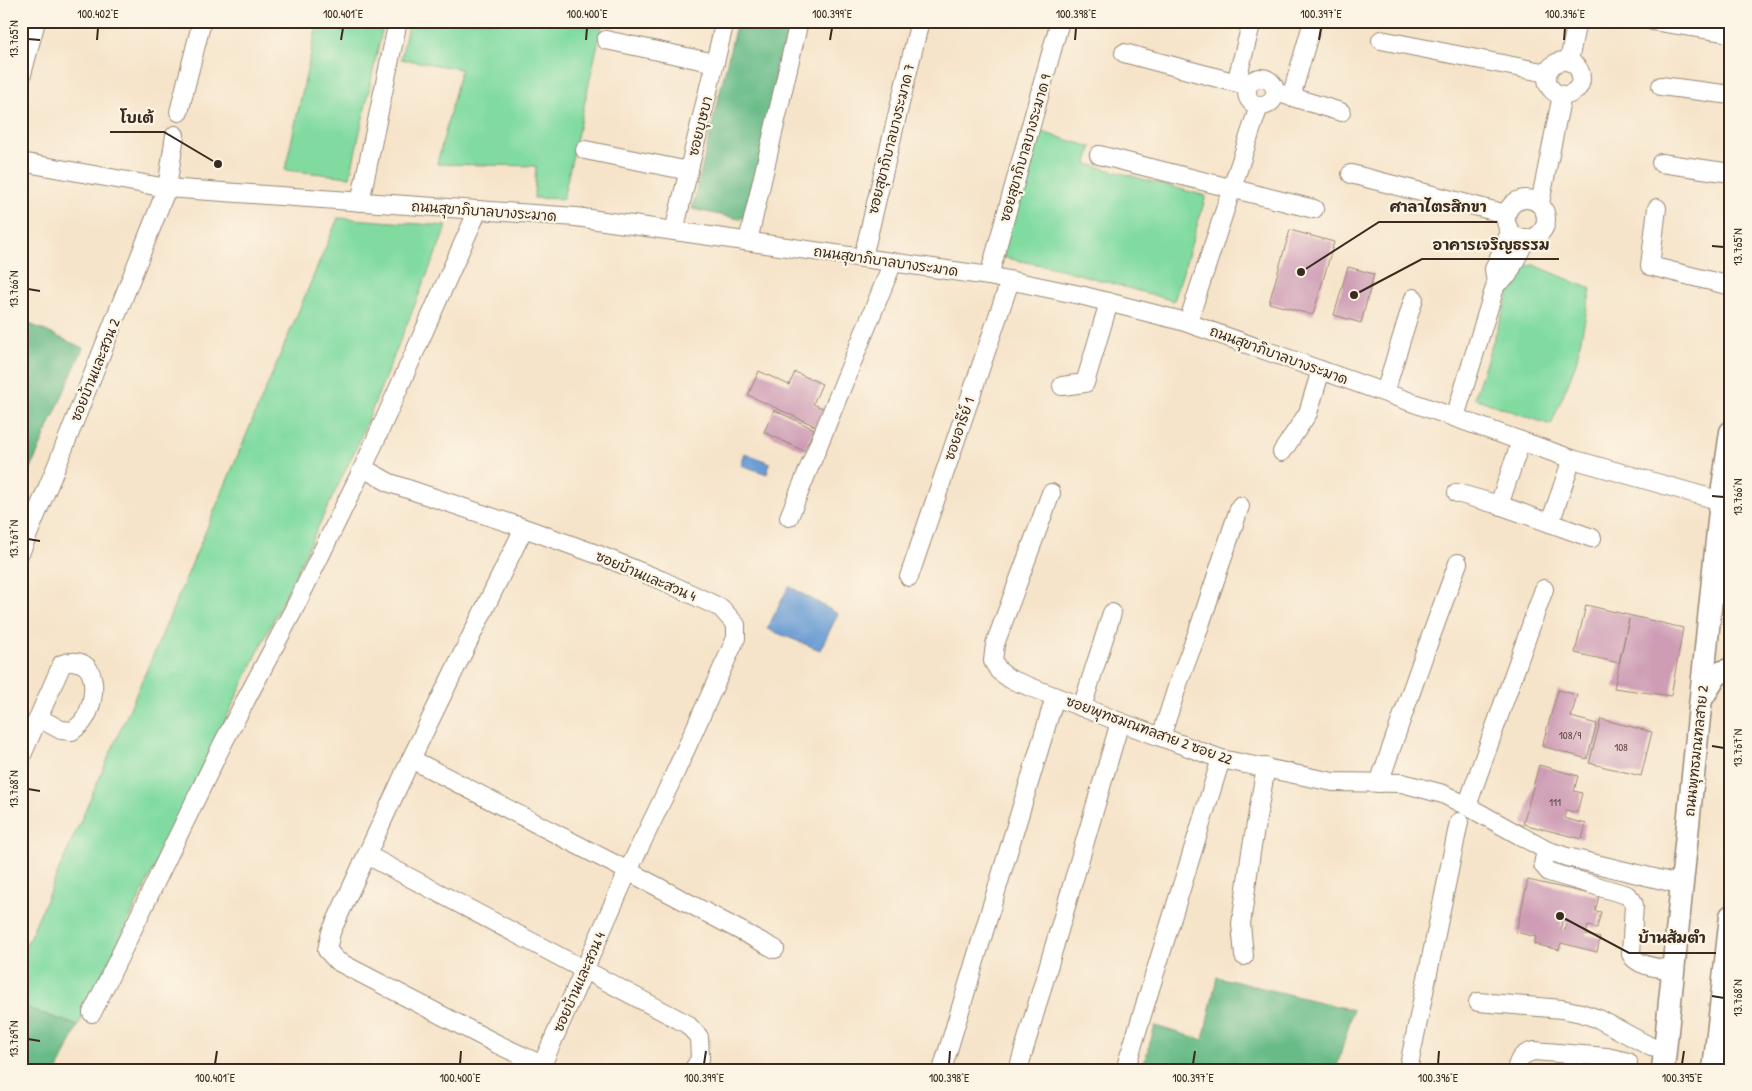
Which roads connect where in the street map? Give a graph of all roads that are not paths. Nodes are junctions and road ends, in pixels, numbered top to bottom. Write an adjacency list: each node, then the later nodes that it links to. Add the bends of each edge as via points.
1 (36, 21): 19 (street)
2 (202, 21): 26 (street)
3 (398, 21): 38 (street)
4 (725, 21): 17 (street, ซอยบุษบา)
5 (799, 21): 46 (street)
6 (920, 21): 47 (street, ซอยสุขาภิบาลบางระมาด 7)
7 (1060, 21): 49 (street, ซอยสุขาภิบาลบางระมาด 9)
8 (1252, 21): 20 (street)
9 (1313, 21): 22 (street)
10 (1577, 21): 16 (street)
11 (1653, 21): 12 (street)
12 (1731, 33)
13 (606, 40): 17 (street)
14 (1381, 40): 18 (street)
15 (1124, 54): 20 (street)
16 (1569, 61): 18 (street, via 1556,63); 23 (street, via 1579,69 1582,81 1574,92)
17 (715, 62): 33 (street, ซอยบุษบา)
18 (1547, 73): 23 (street, via 1552,90)
19 (21, 78)
20 (1242, 84): 22 (street, via 1263,78); 25 (street, via 1248,99)
21 (1661, 86): 24 (street)
22 (1283, 94): 25 (street); 27 (street)
23 (1562, 95): 39 (street)
24 (1731, 95)
25 (1259, 106): 37 (street)
26 (180, 112)
27 (1341, 112)
28 (175, 135): 36 (street, ซอยบ้านและสวน 2)
29 (585, 150): 33 (street)
30 (1099, 155): 37 (street)
31 (21, 162): 36 (street, ถนนสุขาภิบาลบางระมาด)
32 (1662, 163): 34 (street)
33 (689, 171): 44 (street, ซอยบุษบา)
34 (1731, 173)
35 (1351, 174): 43 (street)
36 (168, 188): 38 (street, ถนนสุขาภิบาลบางระมาด); 73 (street, ซอยบ้านและสวน 2)
37 (1232, 188): 41 (street); 54 (street)
38 (360, 202): 42 (street, ถนนสุขาภิบาลบางระมาด)
39 (1540, 203): 43 (street, via 1520,199 1508,208); 45 (street, via 1546,214 1545,226 1538,236)
40 (1657, 208): 51 (street, via 1650,266)
41 (1314, 209)
42 (478, 210): 44 (street, ถนนสุขาภิบาลบางระมาด, via 576,217); 63 (street)
43 (1506, 214): 45 (street, via 1506,223)
44 (674, 231): 46 (street, ถนนสุขาภิบาลบางระมาด)
45 (1518, 235): 58 (street, via 1494,270 1496,284)
46 (748, 241): 47 (street, ถนนสุขาภิบาลบางระมาด)
47 (863, 257): 48 (street, ถนนสุขาภิบาลบางระมาด)
48 (893, 262): 49 (street, ถนนสุขาภิบาลบางระมาด); 69 (street)
49 (989, 276): 50 (street, ถนนสุขาภิบาลบางระมาด)
50 (1010, 281): 53 (street, ถนนสุขาภิบาลบางระมาด); 75 (street, ซอยอารีย์ 1)
51 (1731, 286)
52 (1414, 298): 57 (street)
53 (1109, 302): 54 (street, ถนนสุขาภิบาลบางระมาด); 56 (street, via 1085,382)
54 (1188, 322): 55 (street, ถนนสุขาภิบาลบางระมาด)
55 (1321, 370): 57 (street, ถนนสุขาภิบาลบางระมาด); 61 (street, via 1308,413)
56 (1062, 386)
57 (1385, 392): 58 (street, ถนนสุขาภิบาลบางระมาด)
58 (1455, 418): 60 (street, ถนนสุขาภิบาลบางระมาด)
59 (1731, 432): 66 (main road, ถนนพุทธมณฑลสาย 2)
60 (1521, 441): 62 (street, ถนนสุขาภิบาลบางระมาด); 67 (street)
61 (1282, 452)
62 (1572, 459): 66 (street, ถนนสุขาภิบาลบางระมาด); 70 (street)
63 (363, 468): 71 (street, ซอยบ้านและสวน 4, via 390,483); 102 (street, via 293,611 222,743)
64 (1051, 493): 79 (street, ซอยพุทธมณฑลสาย 2 ซอย 22, via 994,644 992,661 1010,678)
65 (1457, 493): 67 (street)
66 (1726, 502): 80 (main road, ถนนพุทธมณฑลสาย 2)
67 (1499, 505): 70 (street)
68 (1240, 506): 84 (street)
69 (789, 517)
70 (1550, 523): 72 (street)
71 (524, 528): 87 (street); 94 (street, ซอยบ้านและสวน 4, via 661,580 721,608 736,625 736,638)
72 (1592, 538)
73 (21, 551)
74 (1458, 562): 89 (street)
75 (909, 577)
76 (1544, 588): 90 (street)
77 (1112, 613): 81 (street)
78 (1731, 669): 80 (main road, via 1716,674)
79 (1055, 697): 81 (street, ซอยพุทธมณฑลสาย 2 ซอย 22); 106 (street)
80 (1700, 701): 95 (main road, ถนนพุทธมณฑลสาย 2)
81 (1082, 707): 83 (street, ซอยพุทธมณฑลสาย 2 ซอย 22)
82 (39, 718): 85 (street)
83 (1120, 722): 84 (street, ซอยพุทธมณฑลสาย 2 ซอย 22); 107 (street)
84 (1161, 737): 86 (street, ซอยพุทธมณฑลสาย 2 ซอย 22)
85 (21, 757)
86 (1221, 758): 88 (street, ซอยพุทธมณฑลสาย 2 ซอย 22); 108 (street)
87 (411, 759): 93 (street); 94 (street)
88 (1266, 767): 89 (street, ซอยพุทธมณฑลสาย 2 ซอย 22, via 1333,782); 98 (street, via 1241,924)
89 (1380, 783): 90 (street, ซอยพุทธมณฑลสาย 2 ซอย 22, via 1402,783 1443,794)
90 (1467, 806): 92 (street, ซอยพุทธมณฑลสาย 2 ซอย 22)
91 (1460, 822): 109 (street)
92 (1546, 850): 95 (street, ซอยพุทธมณฑลสาย 2 ซอย 22); 100 (street, via 1543,865 1550,872 1627,895 1634,905 1633,959)
93 (367, 856): 99 (street); 99 (street, ซอยบ้านและสวน 4, via 331,932 327,950 337,961 542,1065)
94 (628, 871): 97 (street); 99 (street, ซอยบ้านและสวน 4)
95 (1683, 885): 100 (main road, ถนนพุทธมณฑลสาย 2)
96 (1731, 916): 111 (main road)
97 (775, 949)
98 (1244, 956)
99 (584, 970): 105 (street, via 687,1024 699,1037 700,1059)
100 (1674, 970): 103 (main road, ถนนพุทธมณฑลสาย 2)
101 (1478, 1002): 103 (street, via 1562,1009 1599,1018)
102 (92, 1013)
103 (1660, 1056): 104 (street)
104 (1626, 1066): 110 (street, via 1607,1057 1534,1051 1520,1058)
105 (693, 1070)
106 (942, 1070)
107 (1018, 1070)
108 (1125, 1070)
109 (1408, 1070)
110 (1516, 1070)
111 (1714, 1070)

